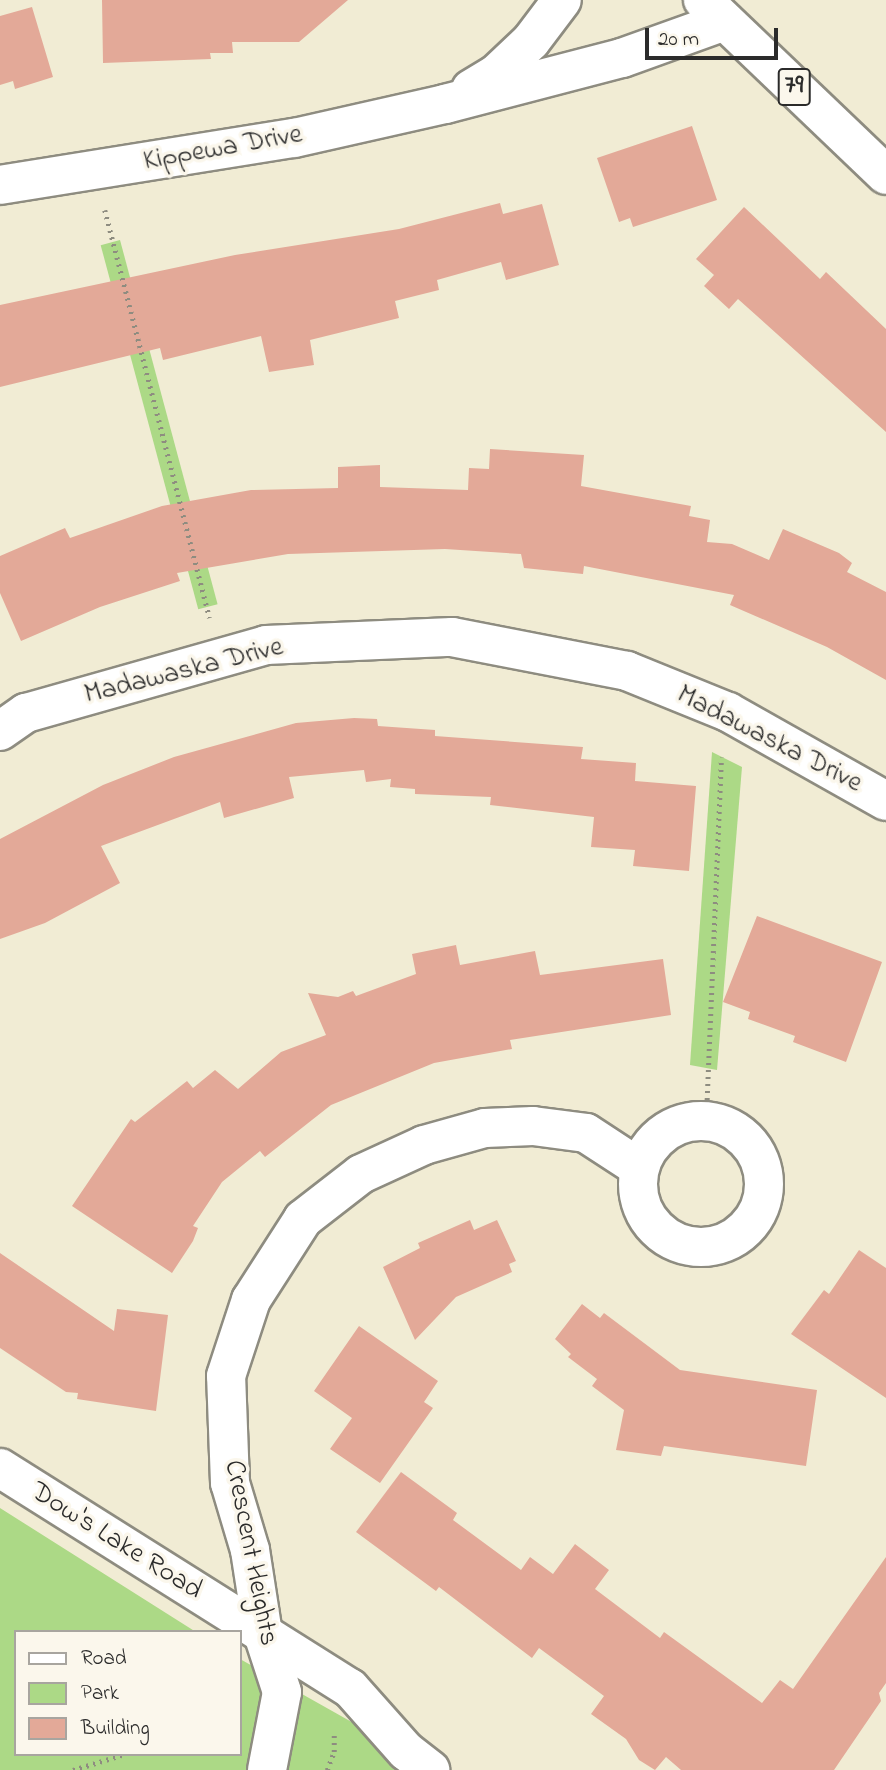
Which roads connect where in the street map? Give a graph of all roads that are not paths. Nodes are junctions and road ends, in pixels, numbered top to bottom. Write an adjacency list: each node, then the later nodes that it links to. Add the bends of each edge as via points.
1 (562, 0): 3 (street, Kippewa Drive, via 531,41 496,74)
2 (714, 11): 3 (street, Kippewa Drive, via 622,58); 4 (street, 79)
3 (445, 104): 5 (street, Kippewa Drive, via 293,138)
4 (886, 175)
5 (0, 185)
6 (0, 731): 7 (street, Madawaska Drive, via 26,713 266,645 452,637 626,671 728,712)
7 (886, 801)
8 (638, 1167): 8 (street, via 642,1211 655,1230 677,1244 709,1246 740,1234 762,1201 765,1179 759,1157 737,1133 706,1121 684,1122 664,1131); 10 (street, Crescent Heights, via 586,1133 533,1126 485,1128 424,1145 361,1174 303,1219 251,1300 226,1376 230,1483 250,1550)
9 (0, 1468): 10 (street, Dow's Lake Road)
10 (263, 1633): 11 (street, Crescent Heights, via 282,1692); 12 (street, Dow's Lake Road, via 349,1688 406,1751)
11 (267, 1770)
12 (430, 1770)

